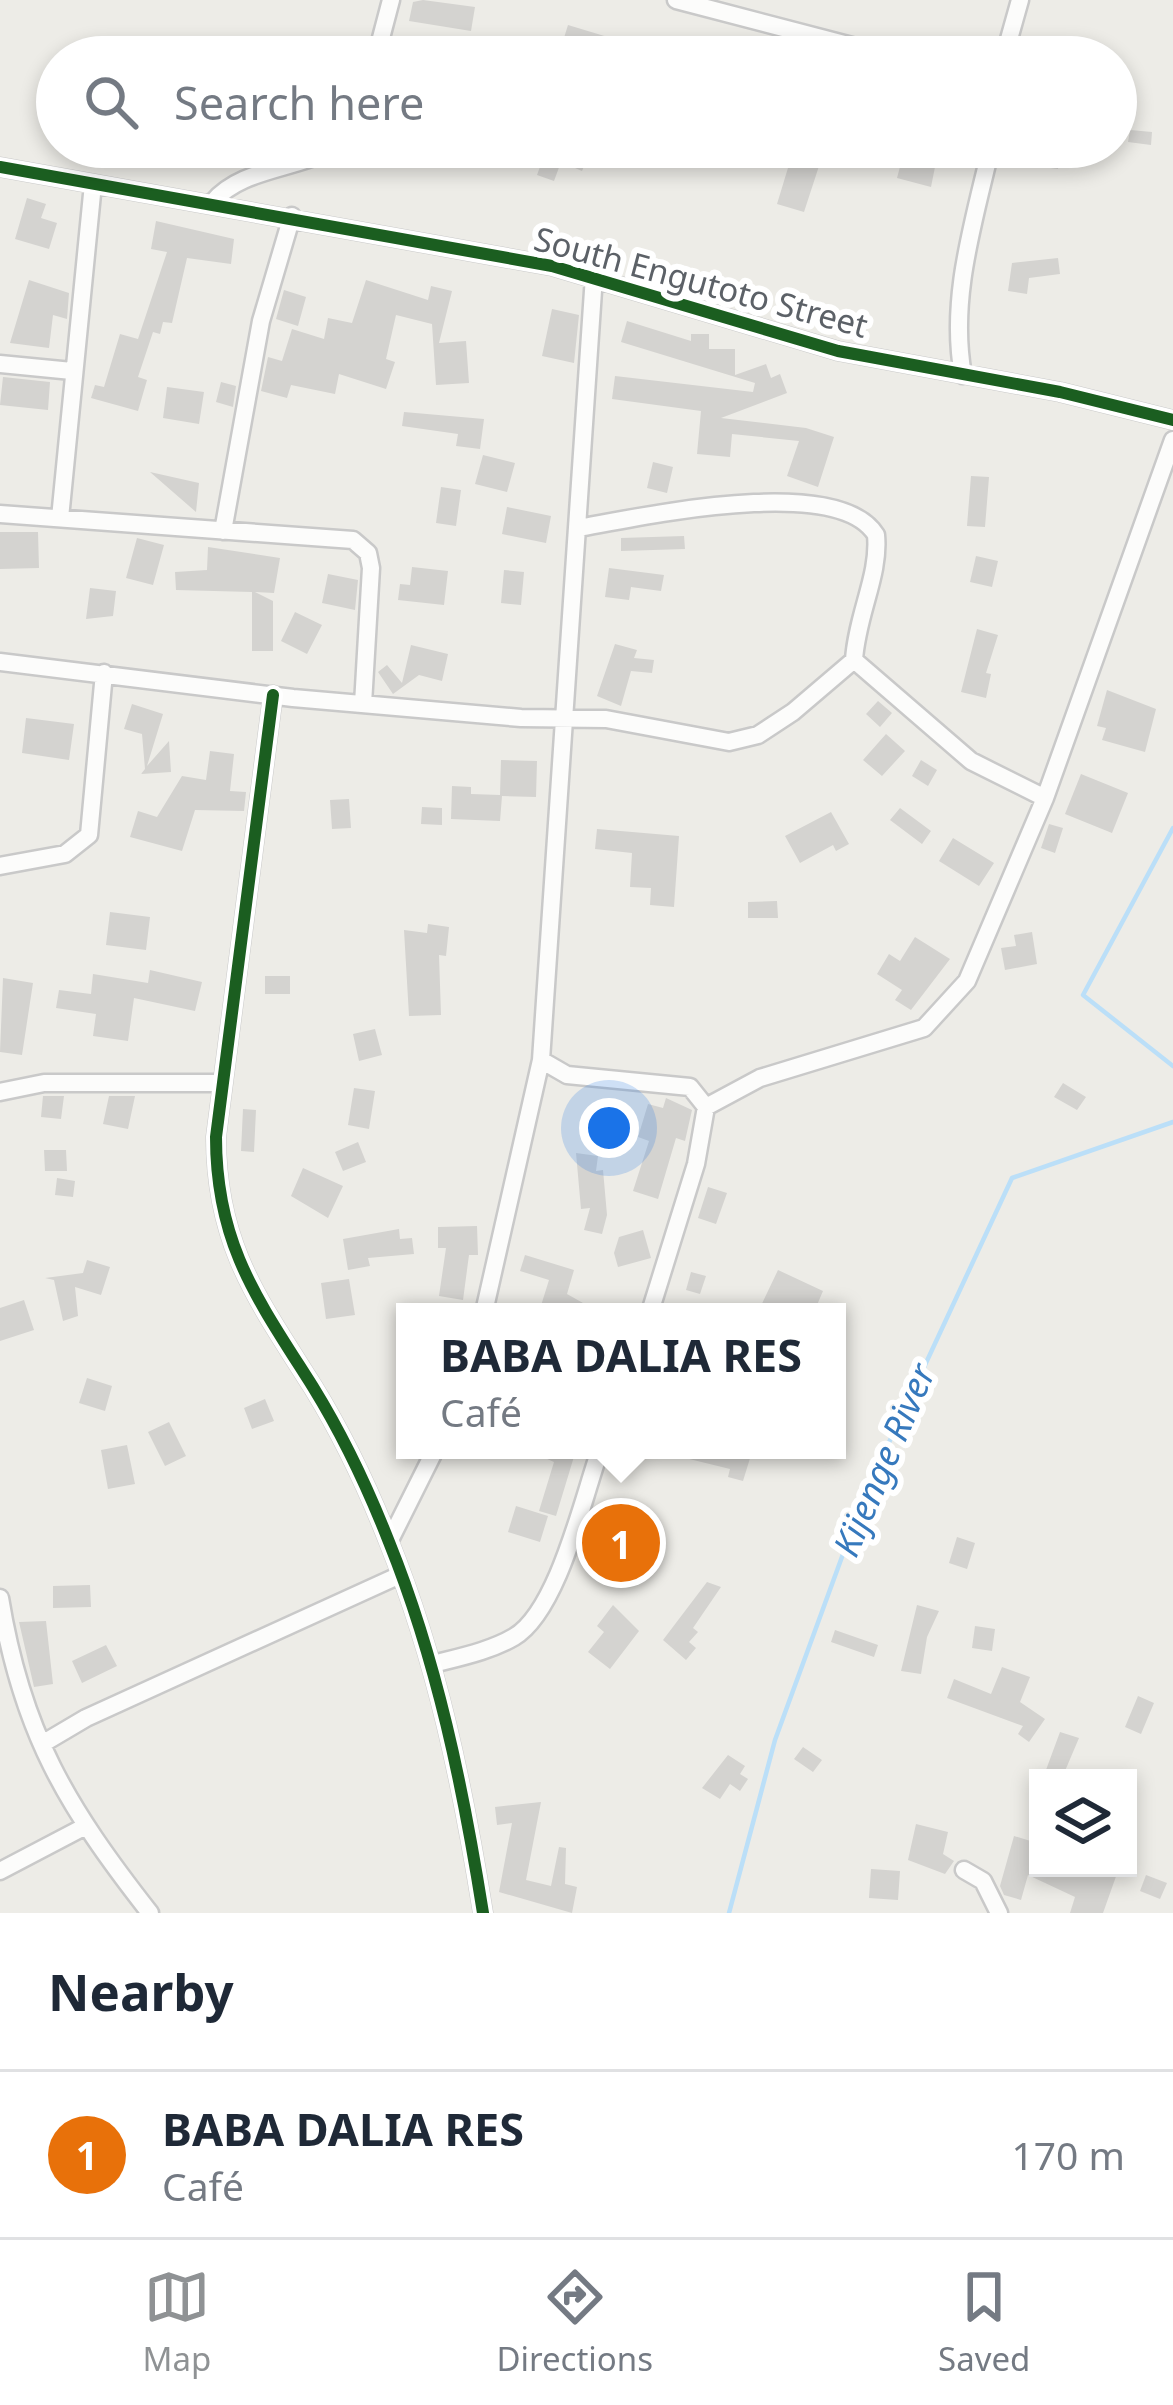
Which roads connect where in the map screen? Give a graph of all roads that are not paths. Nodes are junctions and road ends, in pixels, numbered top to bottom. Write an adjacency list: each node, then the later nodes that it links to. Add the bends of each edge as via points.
1 (391, 0): 4 (street)
2 (676, 0): 5 (street)
3 (1021, 0): 6 (street)
4 (382, 36)
5 (814, 36)
6 (1010, 36)
7 (0, 166): 10 (street, South Engutoto Street)
8 (288, 168): 11 (street, via 231,184)
9 (987, 168): 16 (street, via 961,288)
10 (93, 184): 11 (street, South Engutoto Street); 15 (street)
11 (213, 202): 12 (street, South Engutoto Street)
12 (292, 216): 13 (street, South Engutoto Street); 22 (street, via 261,321)
13 (594, 276): 16 (street, South Engutoto Street, via 801,340); 21 (street)
14 (0, 364): 15 (street)
15 (72, 371): 20 (street)
16 (963, 375): 17 (street, South Engutoto Street)
17 (1173, 421)
18 (1173, 440): 29 (street)
19 (0, 514): 20 (street)
20 (60, 518): 22 (street)
21 (578, 528): 23 (street, via 783,504 853,513 876,536 878,559 856,620); 28 (street)
22 (223, 531): 27 (street, via 362,545 371,596)
23 (854, 660): 28 (street, via 747,740); 29 (street, via 971,761)
24 (0, 662): 25 (street)
25 (104, 673): 26 (street); 30 (street, via 89,835 65,854)
26 (273, 695): 27 (street); 32 (street)
27 (362, 704): 28 (street)
28 (562, 720): 31 (street)
29 (1045, 798): 34 (street, via 988,941 934,1021 760,1078)
30 (0, 866)
31 (541, 1060): 34 (street, via 567,1075 689,1087); 35 (street)
32 (224, 1083): 33 (street, via 71,1082); 39 (street, via 216,1172 232,1251 316,1391)
33 (0, 1092)
34 (706, 1107): 36 (street)
35 (486, 1303)
36 (653, 1303)
37 (430, 1459): 39 (street)
38 (597, 1459): 42 (street, via 534,1619 517,1636)
39 (389, 1542): 40 (street)
40 (400, 1575): 42 (street); 43 (street)
41 (0, 1598): 43 (street, via 17,1689)
42 (433, 1664): 48 (street)
43 (42, 1744): 44 (street)
44 (82, 1828): 46 (street); 47 (street)
45 (964, 1870): 49 (street, via 983,1881)
46 (0, 1871)
47 (149, 1913)
48 (483, 1913)
49 (999, 1913)

